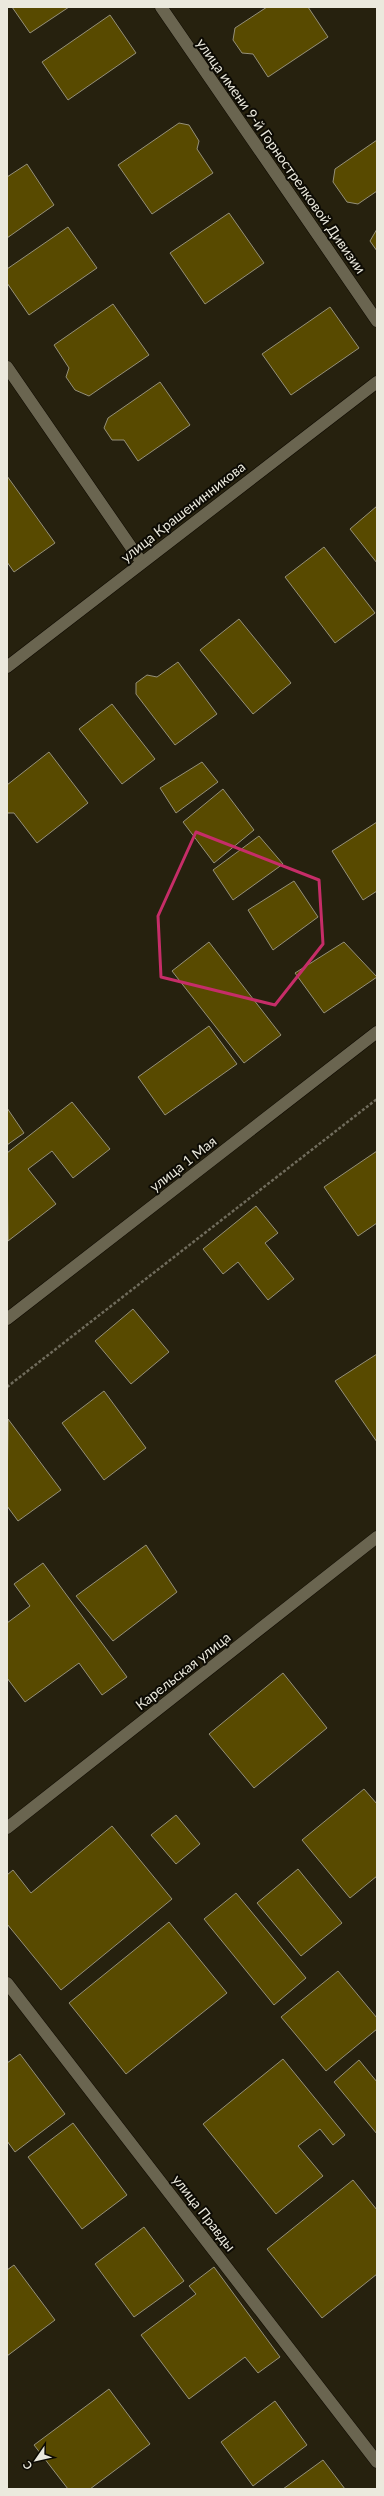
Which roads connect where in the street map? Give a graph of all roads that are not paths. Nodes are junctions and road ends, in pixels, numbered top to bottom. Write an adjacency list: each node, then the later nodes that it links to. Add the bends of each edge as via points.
1 (161, 7): 2 (street, улица имени 9-й Горнострелковой Дивизии)
2 (377, 321)
3 (7, 367): 5 (street)
4 (377, 382): 5 (street, улица Крашенинникова)
5 (142, 563): 6 (street, улица Крашенинникова)
6 (7, 667)
7 (377, 1032): 8 (street, улица 1 Мая)
8 (7, 1319)
9 (377, 1537): 10 (street, Карельская улица)
10 (7, 1828)
11 (7, 1983): 12 (street, улица Правды)
12 (377, 2462)

